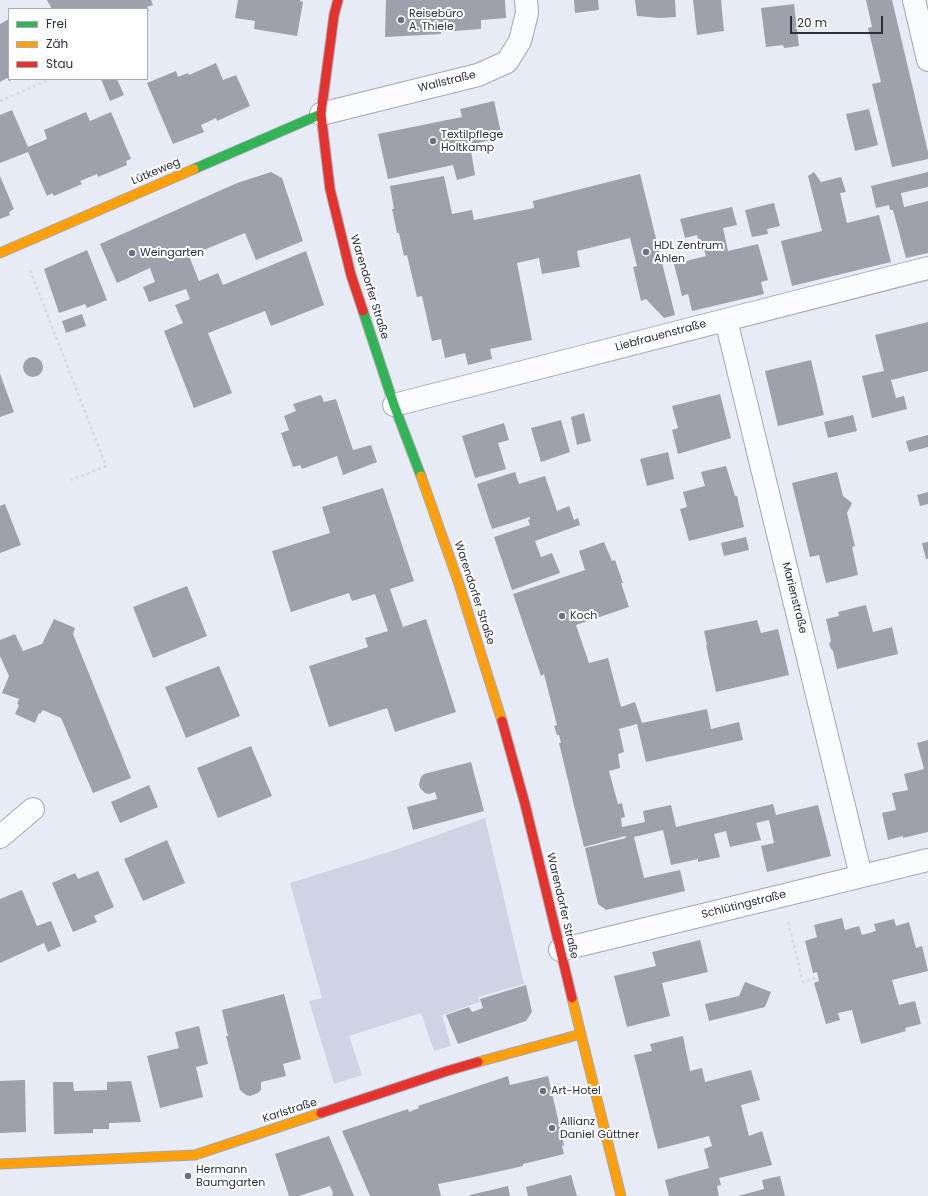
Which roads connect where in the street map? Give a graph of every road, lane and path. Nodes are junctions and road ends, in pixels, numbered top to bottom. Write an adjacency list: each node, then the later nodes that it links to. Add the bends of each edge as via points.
1 (338, 0): 7 (street, Warendorfer Straße)
2 (526, 0): 7 (street, Wallstraße, via 527,13 520,41 507,62 478,75)
3 (914, 0): 4 (street)
4 (928, 60)
5 (49, 80): 6 (path)
6 (0, 101)
7 (321, 114): 8 (street, Lütkeweg); 12 (street, Warendorfer Straße, via 330,189 351,275)
8 (20, 244): 9 (street, Lütkeweg); 13 (path, via 106,466)
9 (0, 253)
10 (928, 268): 11 (street, Liebfrauenstraße)
11 (726, 320): 12 (street, Liebfrauenstraße); 17 (street, Marienstraße)
12 (394, 405): 19 (street, Warendorfer Straße, via 426,487 477,640 525,804)
13 (72, 480)
14 (33, 808): 15 (street)
15 (0, 837)
16 (928, 860): 17 (street, Schlütingstraße)
17 (861, 876): 18 (street, Schlütingstraße)
18 (781, 896): 19 (street, Schlütingstraße); 20 (path, via 803,982)
19 (560, 950): 21 (street, Warendorfer Straße)
20 (818, 977)
21 (581, 1034): 22 (street, Karlstraße, via 447,1071 196,1155); 23 (street, Warendorfer Straße)
22 (0, 1164)
23 (621, 1196)

